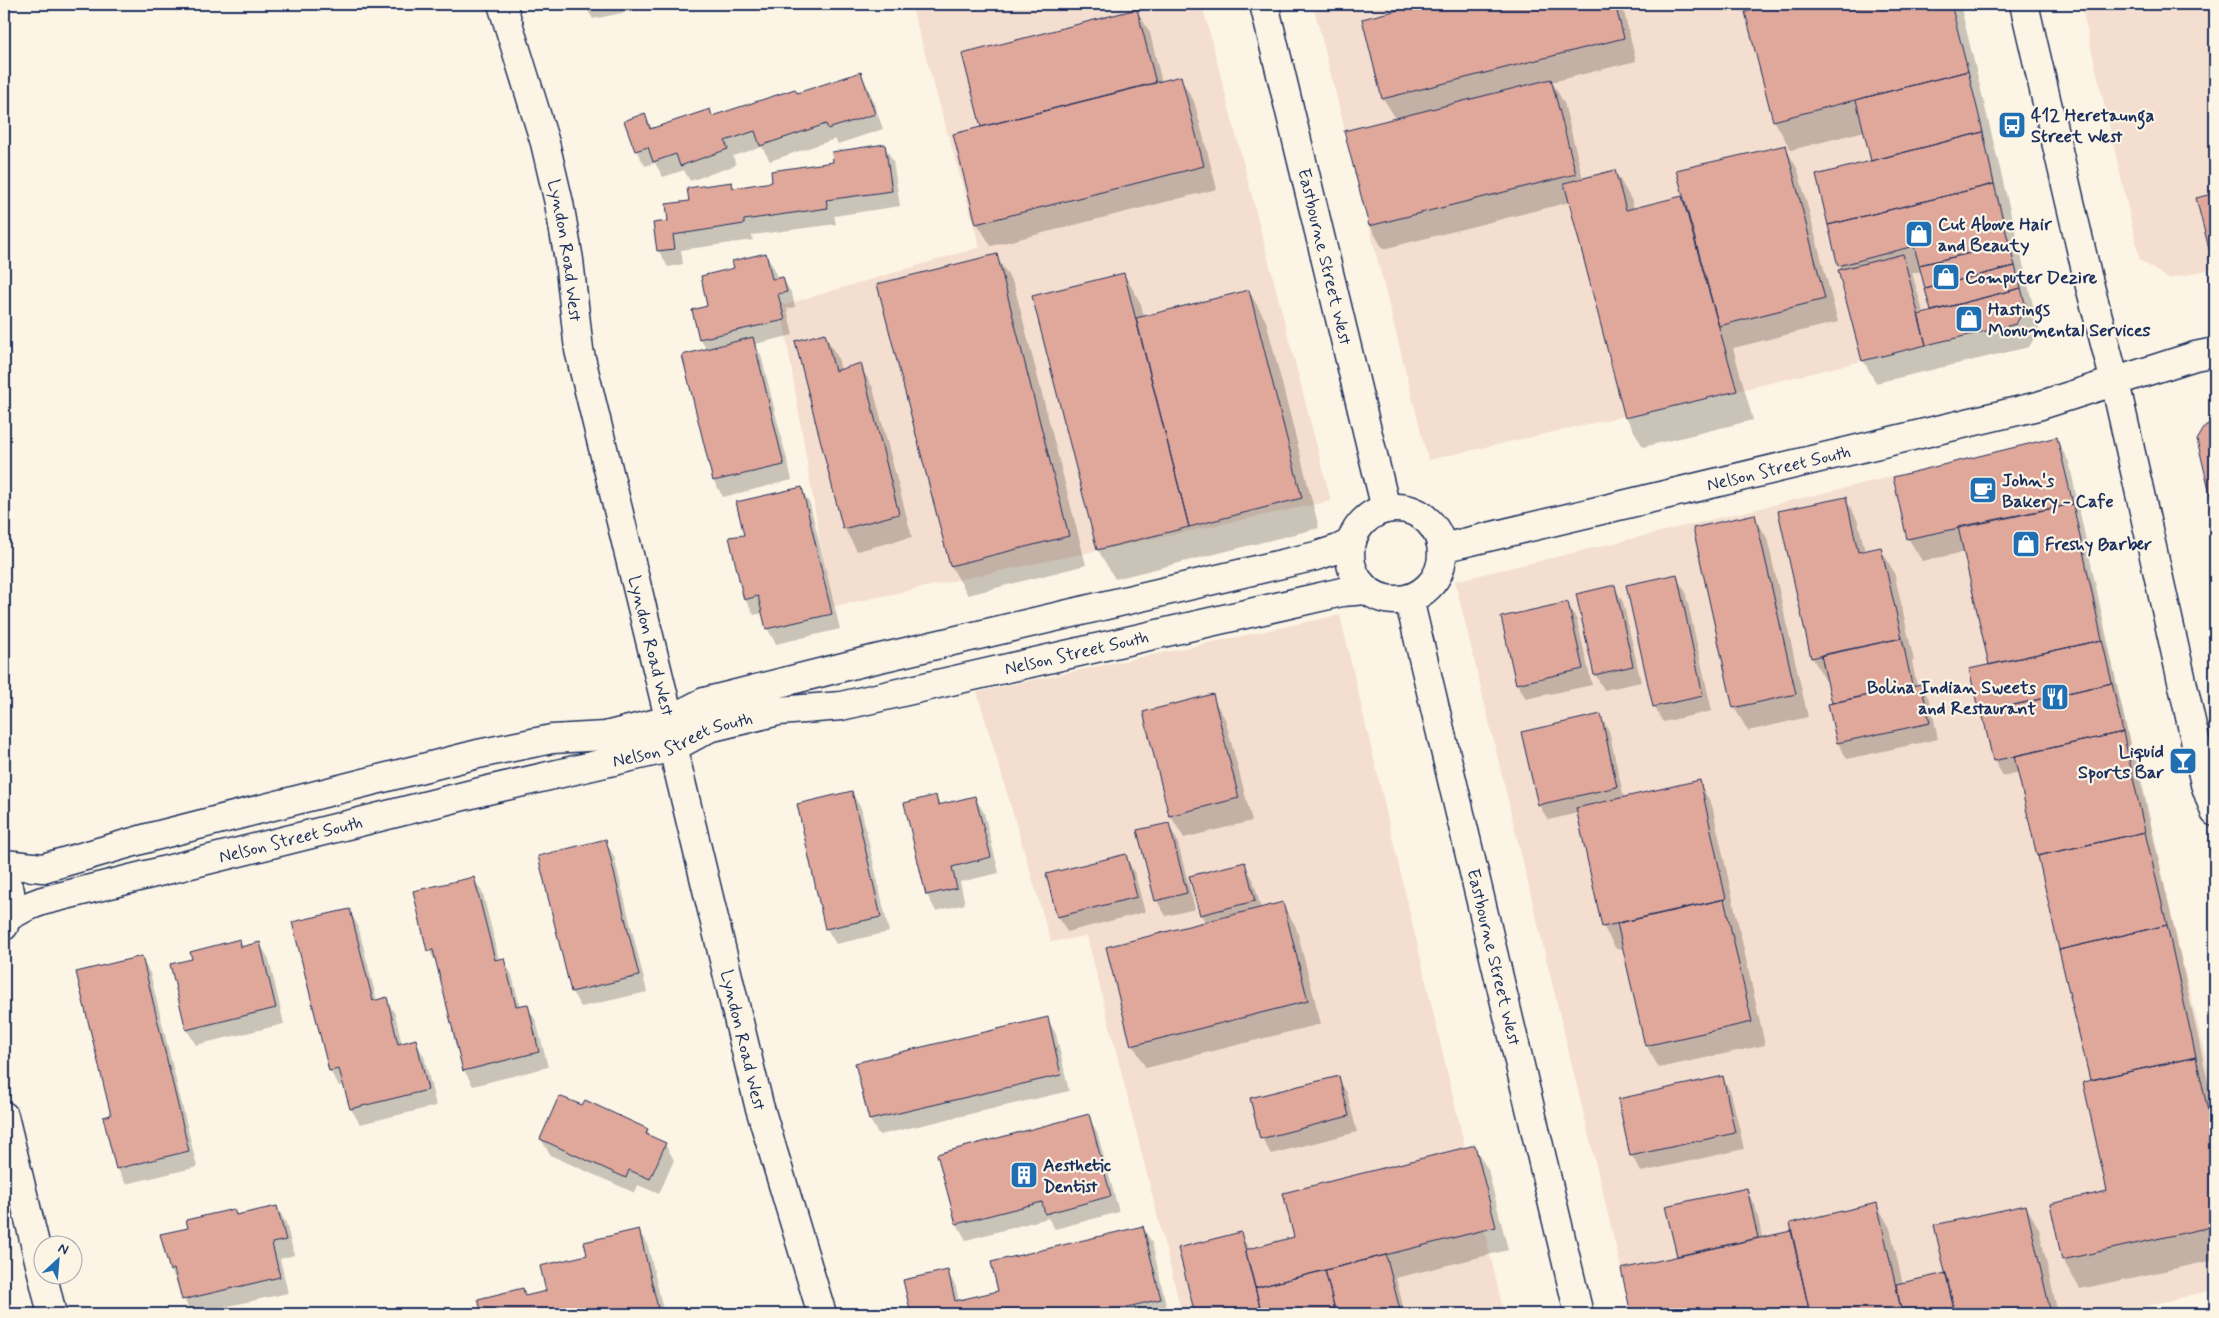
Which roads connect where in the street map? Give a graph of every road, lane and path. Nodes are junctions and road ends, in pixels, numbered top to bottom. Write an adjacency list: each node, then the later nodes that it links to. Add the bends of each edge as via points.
1 (502, 4): 11 (main road, Lyndon Road West, via 545,143 569,260 579,350)
2 (1264, 4): 6 (main road, Eastbourne Street West)
3 (2024, 4): 5 (main road, via 2086,275)
4 (2215, 352): 5 (main road, Nelson Street South)
5 (2115, 382): 8 (main road, Nelson Street South, via 2038,406); 13 (main road)
6 (1386, 509): 7 (main road, via 1372,514 1361,524); 8 (main road, via 1416,512 1438,533)
7 (1352, 542): 9 (main road, via 1351,564); 11 (main road, Nelson Street South, via 1316,556 704,702)
8 (1442, 548): 10 (main road, via 1442,561 1431,585)
9 (1366, 590): 10 (main road, via 1394,601); 12 (main road, Nelson Street South, via 1342,592 841,706 780,711 709,728)
10 (1409, 599): 20 (main road, Eastbourne Street West)
11 (669, 720): 12 (main road, Lyndon Road West); 14 (main road, Nelson Street South, via 605,736 552,739 478,754 151,837 43,868)
12 (674, 748): 16 (main road, Nelson Street South, via 488,790 42,901 26,907); 19 (main road, Lyndon Road West, via 760,1105)
13 (2215, 812)
14 (4, 864)
15 (4, 880): 16 (main road, via 10,891)
16 (5, 922)
17 (4, 1116): 18 (main road)
18 (52, 1314)
19 (822, 1314)
20 (1579, 1314)

